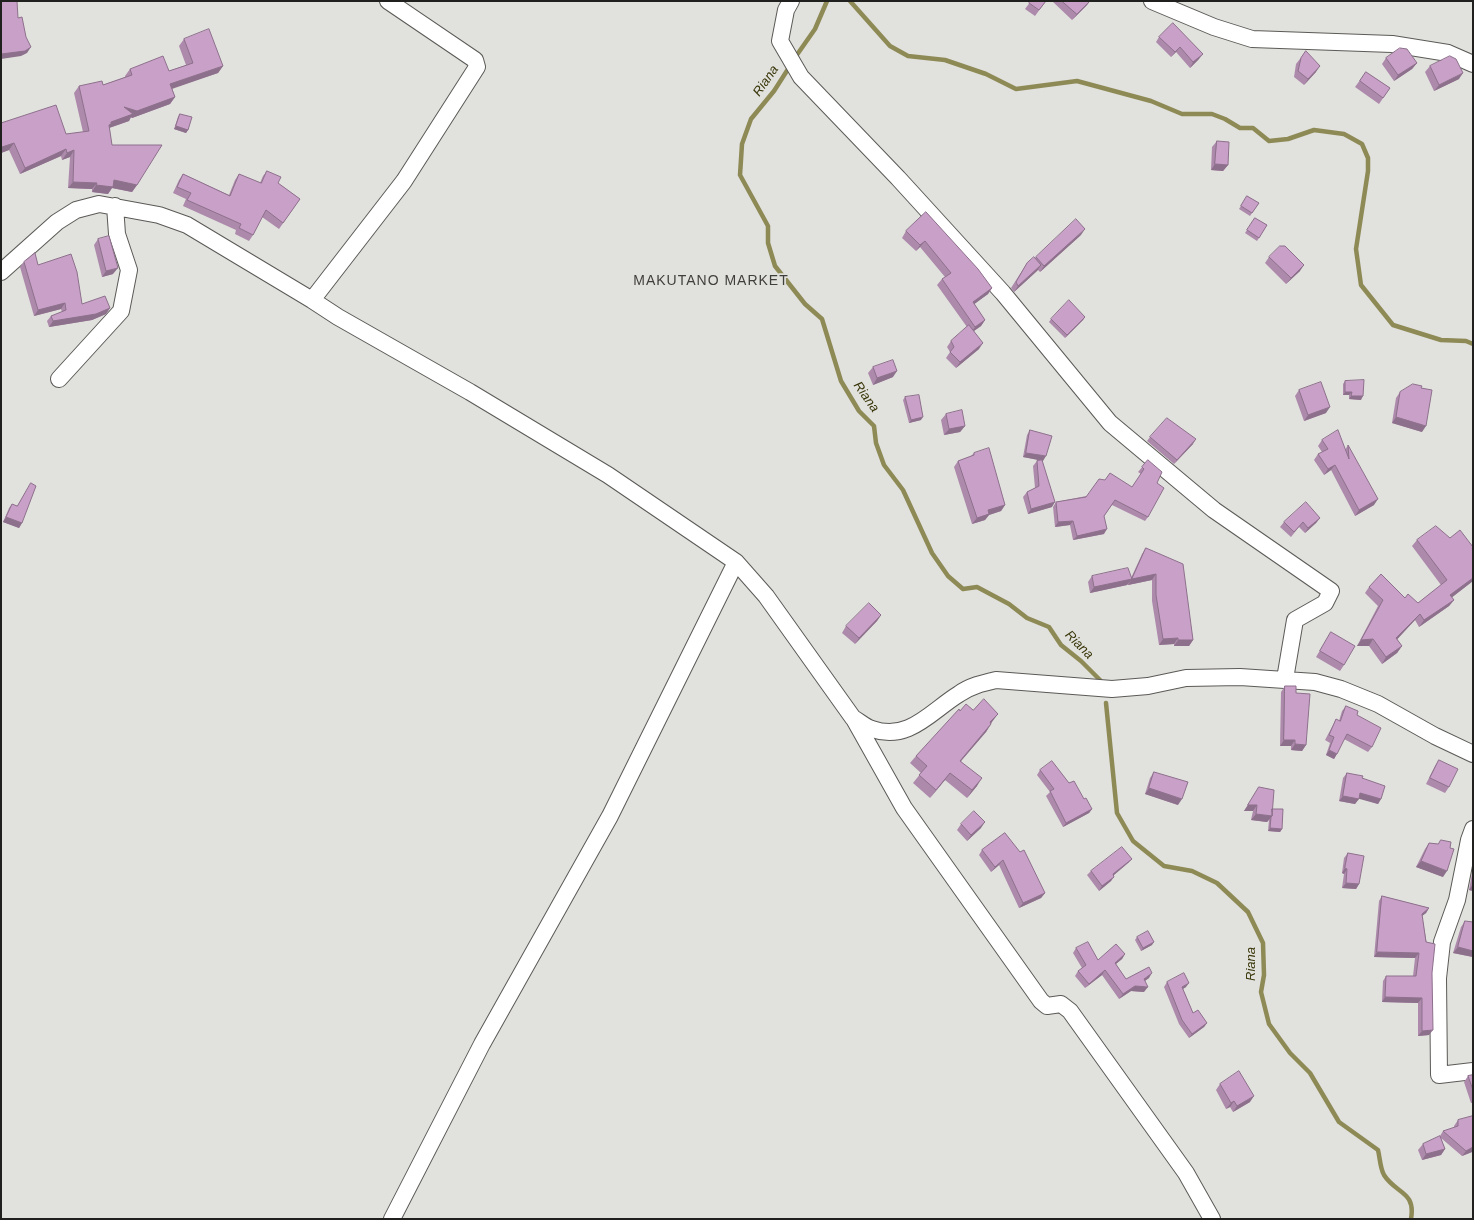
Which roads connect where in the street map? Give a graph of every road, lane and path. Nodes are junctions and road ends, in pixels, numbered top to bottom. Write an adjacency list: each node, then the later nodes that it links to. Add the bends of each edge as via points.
1 (388, 1): 7 (street, via 474,60 477,67 404,181)
2 (791, 1): 10 (street, via 786,10 780,41 801,77 898,178 1003,294 1110,423 1214,510 1331,591 1325,603 1295,620)
3 (1152, 1): 4 (street, via 1214,27 1252,38 1392,44 1448,53)
4 (1473, 64)
5 (115, 206): 6 (street, via 99,204 76,210 57,222); 7 (street, via 159,215 187,225); 8 (street, via 116,234 129,270 121,311)
6 (1, 272)
7 (312, 300): 9 (street, via 608,475)
8 (59, 379)
9 (736, 562): 11 (street, via 766,596); 15 (street, via 610,816 482,1044)
10 (1285, 679): 11 (street, via 1186,678 1148,686 1112,689 996,680 978,684 958,694 920,724 904,730 887,732 871,729); 12 (street, via 1315,682 1341,689 1378,704)
11 (853, 718): 16 (street, via 904,808 1041,1001 1047,1006 1061,1004 1070,1011 1186,1173)
12 (1473, 754)
13 (1473, 829): 14 (street, via 1457,900 1442,942 1438,978 1439,1075)
14 (1473, 1071)
15 (392, 1219)
16 (1212, 1219)

